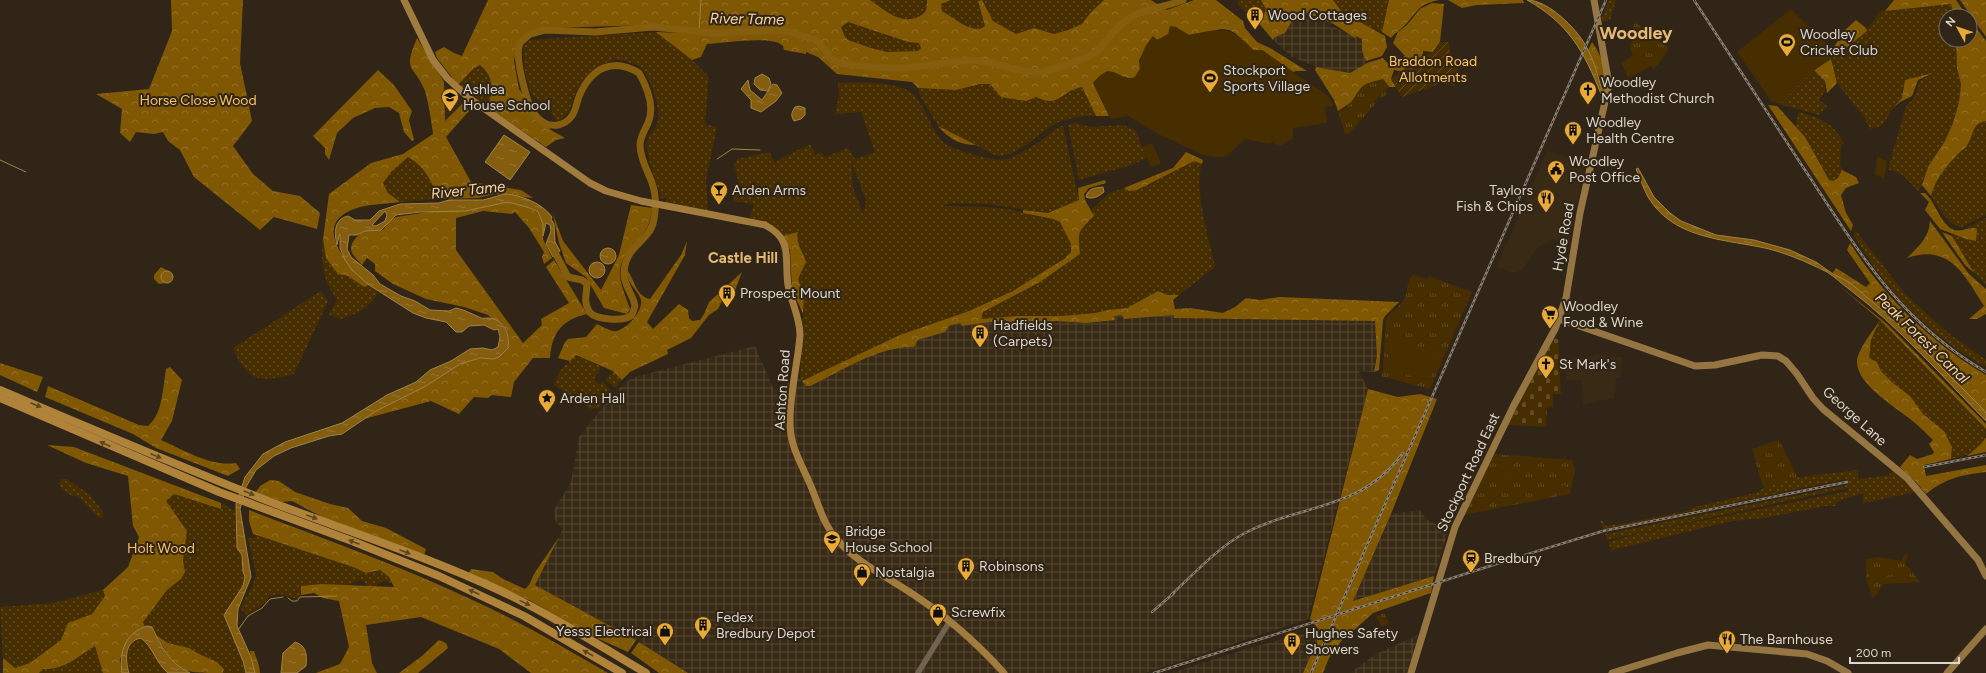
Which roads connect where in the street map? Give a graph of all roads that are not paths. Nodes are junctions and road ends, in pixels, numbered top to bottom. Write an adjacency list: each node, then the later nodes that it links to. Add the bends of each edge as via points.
1 (404, 0): 8 (highway, Ashton Road, via 433,60 444,75 464,94 590,183 606,191 641,201 765,225 781,237 788,257 788,286 799,320 800,335 792,390 792,438 822,517 835,538 867,567 908,591)
2 (1594, 0): 3 (main road, Hyde Road, via 1609,84 1580,213 1566,298)
3 (1559, 319): 4 (main road, Hyde Road); 7 (main road, George Lane, via 1695,366 1762,355 1778,356 1786,361 1823,409 1918,489 1978,560)
4 (1551, 335): 14 (main road, Stockport Road East, via 1455,527)
5 (0, 390): 11 (highway, one-way to 11, via 275,504 443,566 499,590 530,605)
6 (0, 398): 10 (highway, one-way to 6, via 524,616 476,593 352,541 219,492)
7 (1986, 576)
8 (950, 621): 12 (street); 13 (highway, Ashton Road)
9 (1986, 629): 17 (main road)
10 (622, 673)
11 (646, 673)
12 (918, 673)
13 (1004, 673)
14 (1411, 673)
15 (1612, 673): 16 (main road, via 1708,645 1807,654 1827,661)
16 (1848, 673)
17 (1947, 673)

